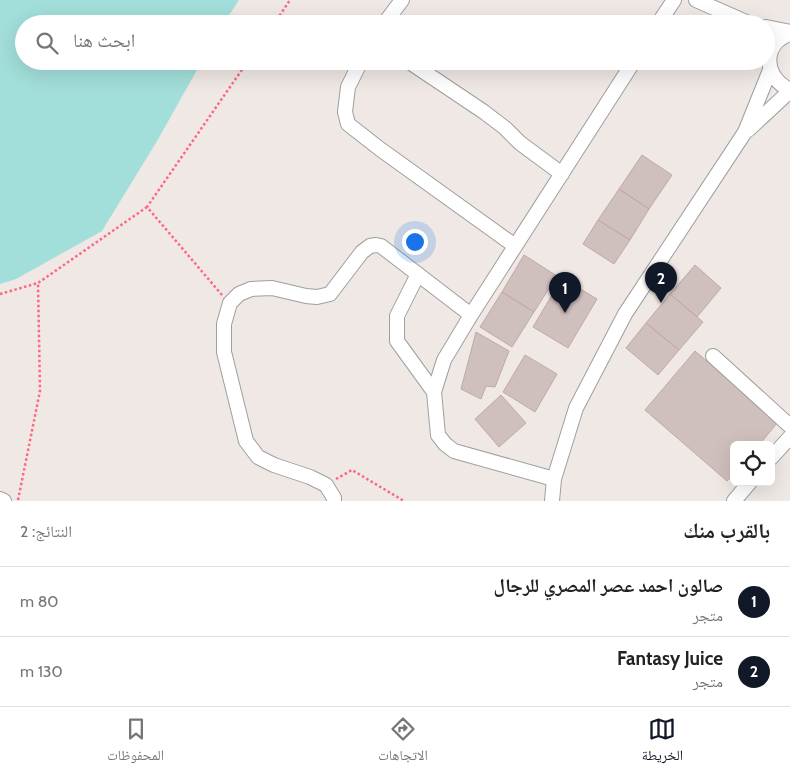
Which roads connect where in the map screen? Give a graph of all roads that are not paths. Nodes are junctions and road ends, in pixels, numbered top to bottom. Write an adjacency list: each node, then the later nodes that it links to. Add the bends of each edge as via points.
1 (402, 0): 4 (street)
2 (674, 0): 5 (street)
3 (696, 0): 6 (street)
4 (391, 15)
5 (664, 15)
6 (730, 15)
7 (775, 29): 8 (street)
8 (790, 33): 9 (street)
9 (775, 45)
10 (357, 70): 17 (street, via 348,87 344,112 348,124)
11 (421, 70): 16 (street, via 484,112)
12 (628, 70): 16 (street)
13 (770, 70): 14 (street, via 775,79); 15 (street)
14 (790, 91): 15 (street)
15 (745, 132): 25 (street, via 625,314 576,408)
16 (562, 174): 17 (street)
17 (515, 246): 19 (street)
18 (418, 274): 19 (street); 21 (street, via 397,316 397,341); 29 (street, via 376,245 362,252 330,294 306,296 272,288 239,294 230,303 224,324 224,352 246,441 258,457 274,466 326,485)
19 (471, 315): 21 (street, via 444,360)
20 (713, 356): 22 (street)
21 (434, 392): 25 (street, via 438,435 445,444 454,450)
22 (790, 426)
23 (790, 437): 24 (street)
24 (775, 454)
25 (554, 479): 30 (street)
26 (747, 486): 31 (street)
27 (0, 499): 28 (street)
28 (4, 501)
29 (334, 501)
30 (552, 501)
31 (734, 501)

